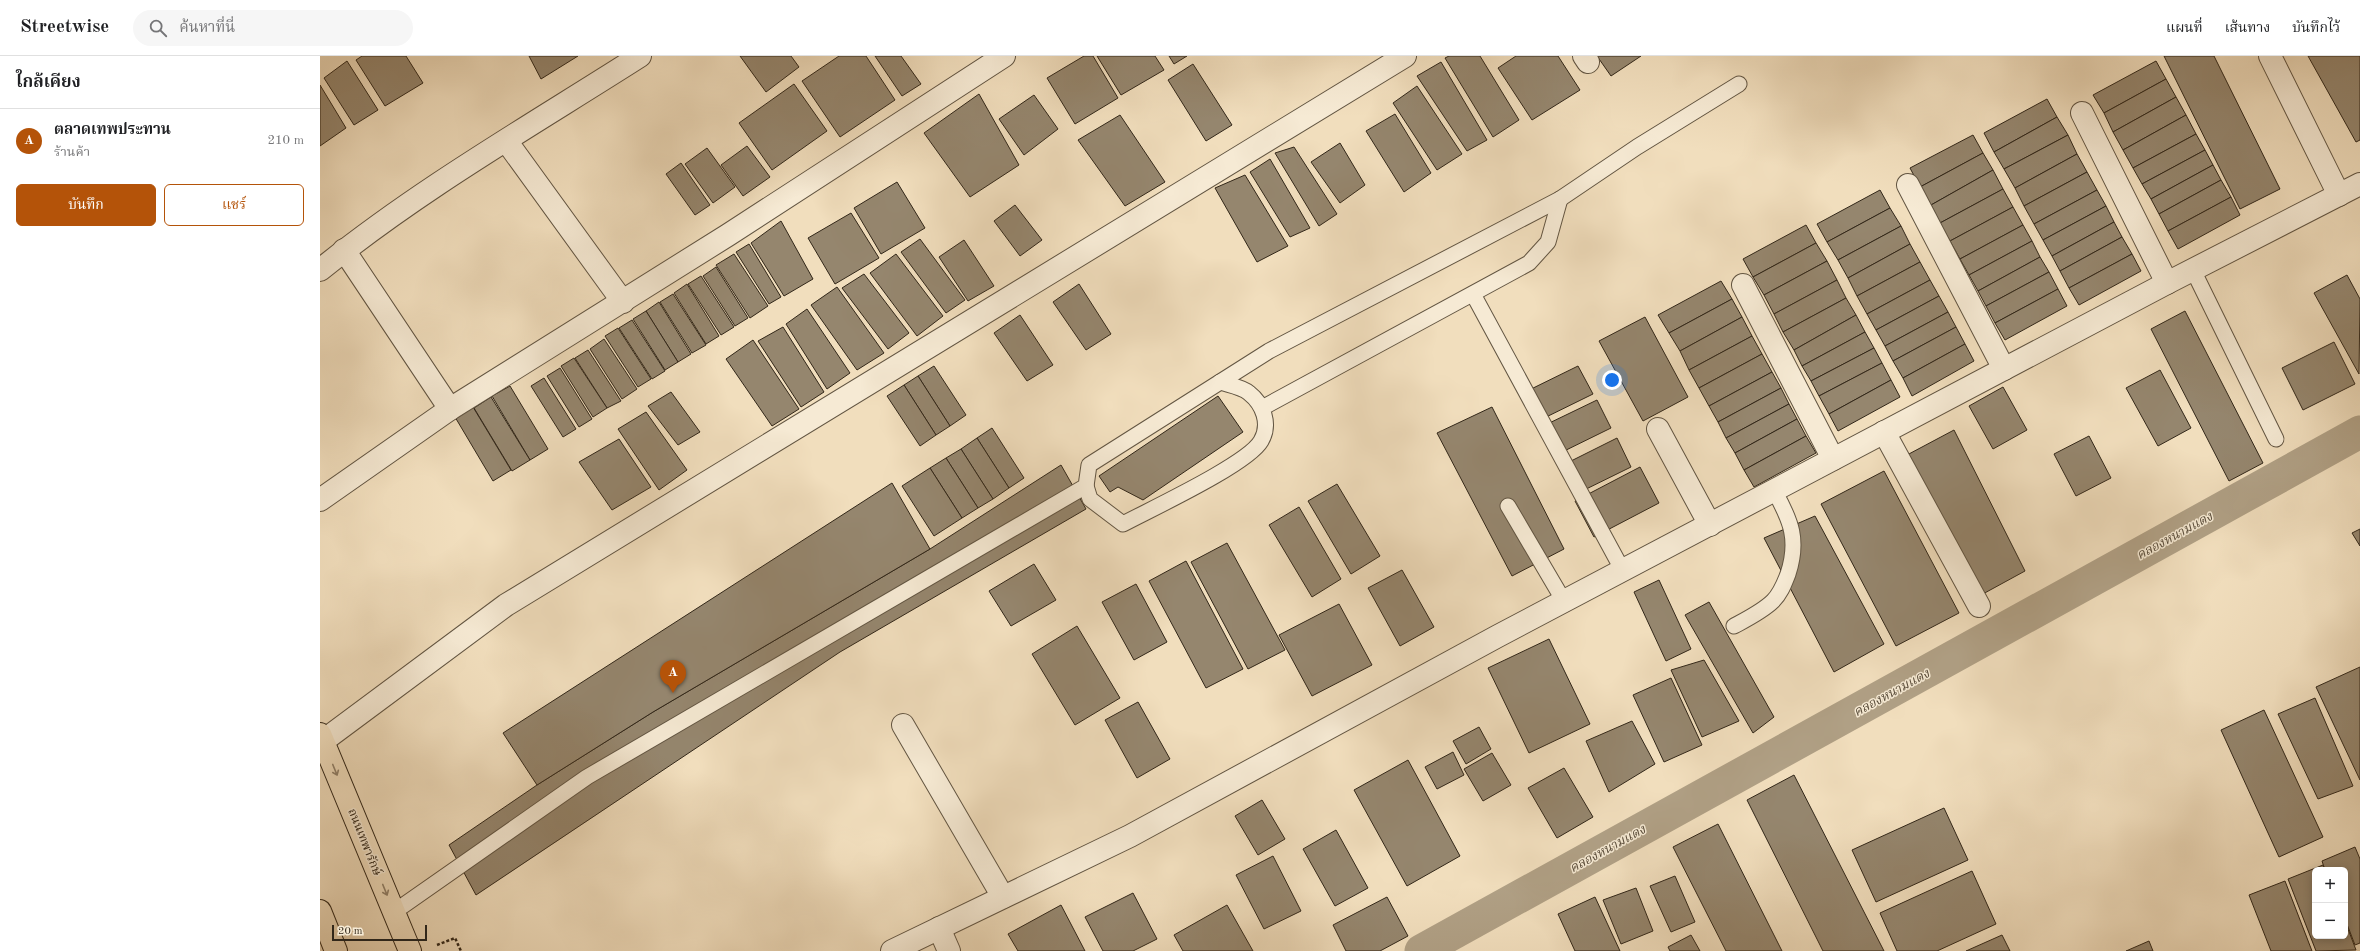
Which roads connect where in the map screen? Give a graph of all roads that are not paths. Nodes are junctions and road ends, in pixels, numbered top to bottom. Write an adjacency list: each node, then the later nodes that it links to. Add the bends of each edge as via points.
1 (640, 56): 7 (street)
2 (1004, 56): 18 (street)
3 (1404, 56): 37 (street, via 506,605)
4 (2270, 56): 10 (street)
5 (1739, 84): 11 (lane, via 1637,147)
6 (2082, 113): 15 (street)
7 (507, 142): 12 (street, via 469,163); 18 (street)
8 (2360, 184): 10 (street)
9 (1908, 186): 19 (street)
10 (2339, 195): 14 (street)
11 (1560, 199): 17 (lane, via 1548,242 1540,253 1529,263); 20 (lane, via 1270,351)
12 (344, 250): 13 (street); 22 (street)
13 (320, 270)
14 (2193, 270): 15 (street); 25 (lane)
15 (2167, 283): 19 (street)
16 (1743, 285): 26 (street)
17 (1473, 294): 21 (lane); 32 (lane)
18 (623, 302): 22 (street)
19 (2004, 369): 24 (street)
20 (1220, 382): 21 (lane, via 1248,392); 27 (lane, via 1089,465)
21 (1262, 408): 27 (lane, via 1266,421 1261,441 1236,463 1123,524 1090,499)
22 (450, 409): 29 (street)
23 (1658, 430): 31 (street)
24 (1884, 432): 26 (street); 34 (street)
25 (2276, 439)
26 (1833, 459): 28 (street)
27 (1086, 486): 40 (lane, via 587,777)
28 (1775, 492): 31 (street); 35 (lane, via 1792,532 1794,544 1789,569 1782,591 1773,601)
29 (320, 500)
30 (1508, 506): 33 (lane)
31 (1710, 525): 32 (street)
32 (1623, 571): 33 (street)
33 (1565, 602): 38 (street, via 1130,836)
34 (1979, 606)
35 (1734, 626)
36 (903, 725): 38 (street)
37 (321, 737): 40 (main road, ถนนเทพารักษ์, one-way to 40)
38 (1003, 898): 41 (street)
39 (320, 911): 42 (main road)
40 (394, 912): 43 (main road, ถนนเทพารักษ์)
41 (939, 928): 44 (street); 45 (street)
42 (336, 951)
43 (410, 951)
44 (892, 951)
45 (949, 951)

